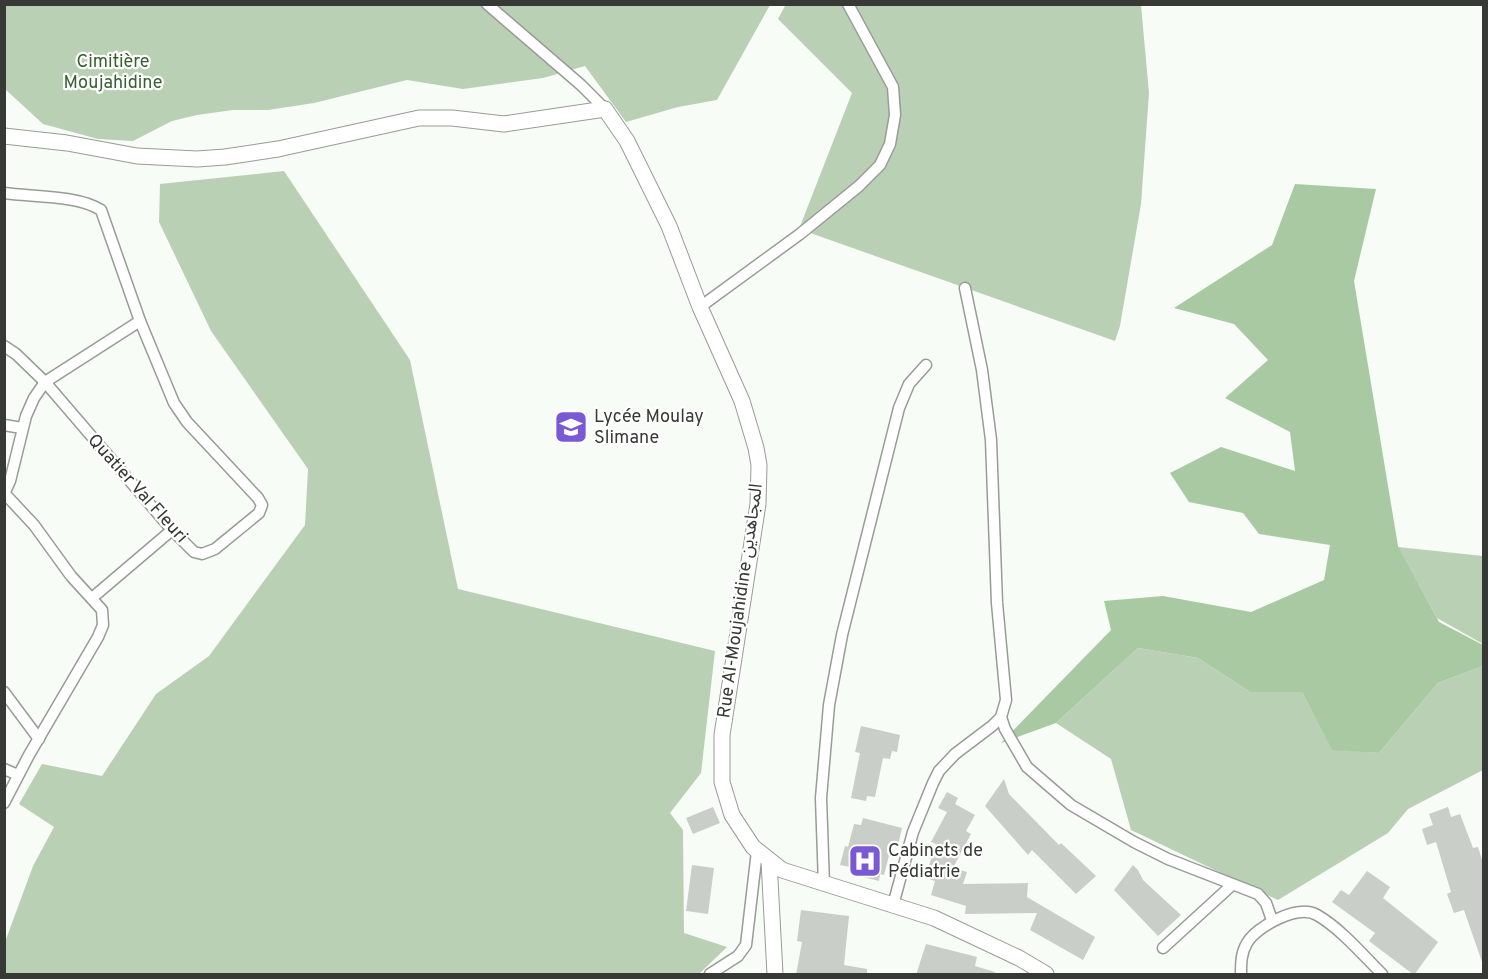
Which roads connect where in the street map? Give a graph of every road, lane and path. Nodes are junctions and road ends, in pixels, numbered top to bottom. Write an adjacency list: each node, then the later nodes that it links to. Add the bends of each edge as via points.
1 (487, 4): 3 (street, Rue Al-Moujahidine المجاهدين)
2 (848, 4): 7 (street, via 893,87 892,134 880,165 800,234)
3 (605, 109): 4 (street, via 504,124 419,118 278,148 196,159 136,156); 7 (street, Rue Al-Moujahidine المجاهدين, via 652,189)
4 (4, 135)
5 (4, 193): 8 (street, Quatier Val Fleuri, via 100,208)
6 (965, 288): 18 (street, via 991,440 997,603 1006,689)
7 (700, 307): 23 (street, Rue Al-Moujahidine المجاهدين, via 742,402 759,465 758,504 721,760 727,804 738,827)
8 (140, 321): 11 (street); 15 (street, Quatier Val Fleuri, via 174,403 262,504 254,518 206,554 194,552)
9 (4, 346): 11 (street, Quatier Val Fleuri)
10 (926, 365): 24 (street, via 909,384 897,414 837,659 822,773)
11 (45, 382): 13 (street); 15 (street, Quatier Val Fleuri)
12 (4, 425): 13 (street)
13 (22, 428): 14 (street)
14 (5, 494): 16 (street)
15 (172, 530): 16 (street)
16 (92, 598): 19 (street, via 104,615 102,630)
17 (4, 692): 19 (street)
18 (1001, 717): 25 (street, via 1027,767 1071,805 1142,846); 26 (street, via 939,771 913,832)
19 (39, 739): 21 (street)
20 (4, 769): 21 (street)
21 (18, 776): 22 (street)
22 (4, 803)
23 (763, 856): 24 (street, Rue Al-Moujahidine المجاهدين, via 782,870); 30 (street, via 746,945 738,956); 31 (street)
24 (824, 885): 26 (street, Rue Al-Moujahidine المجاهدين)
25 (1232, 885): 27 (street, via 1258,894); 28 (street)
26 (893, 905): 29 (street, Rue Al-Moujahidine المجاهدين, via 934,918)
27 (1272, 920): 32 (street, via 1246,944); 33 (street, via 1311,912 1356,947)
28 (1163, 948)
29 (1044, 974)
30 (710, 975)
31 (775, 975)
32 (1241, 975)
33 (1382, 975)

